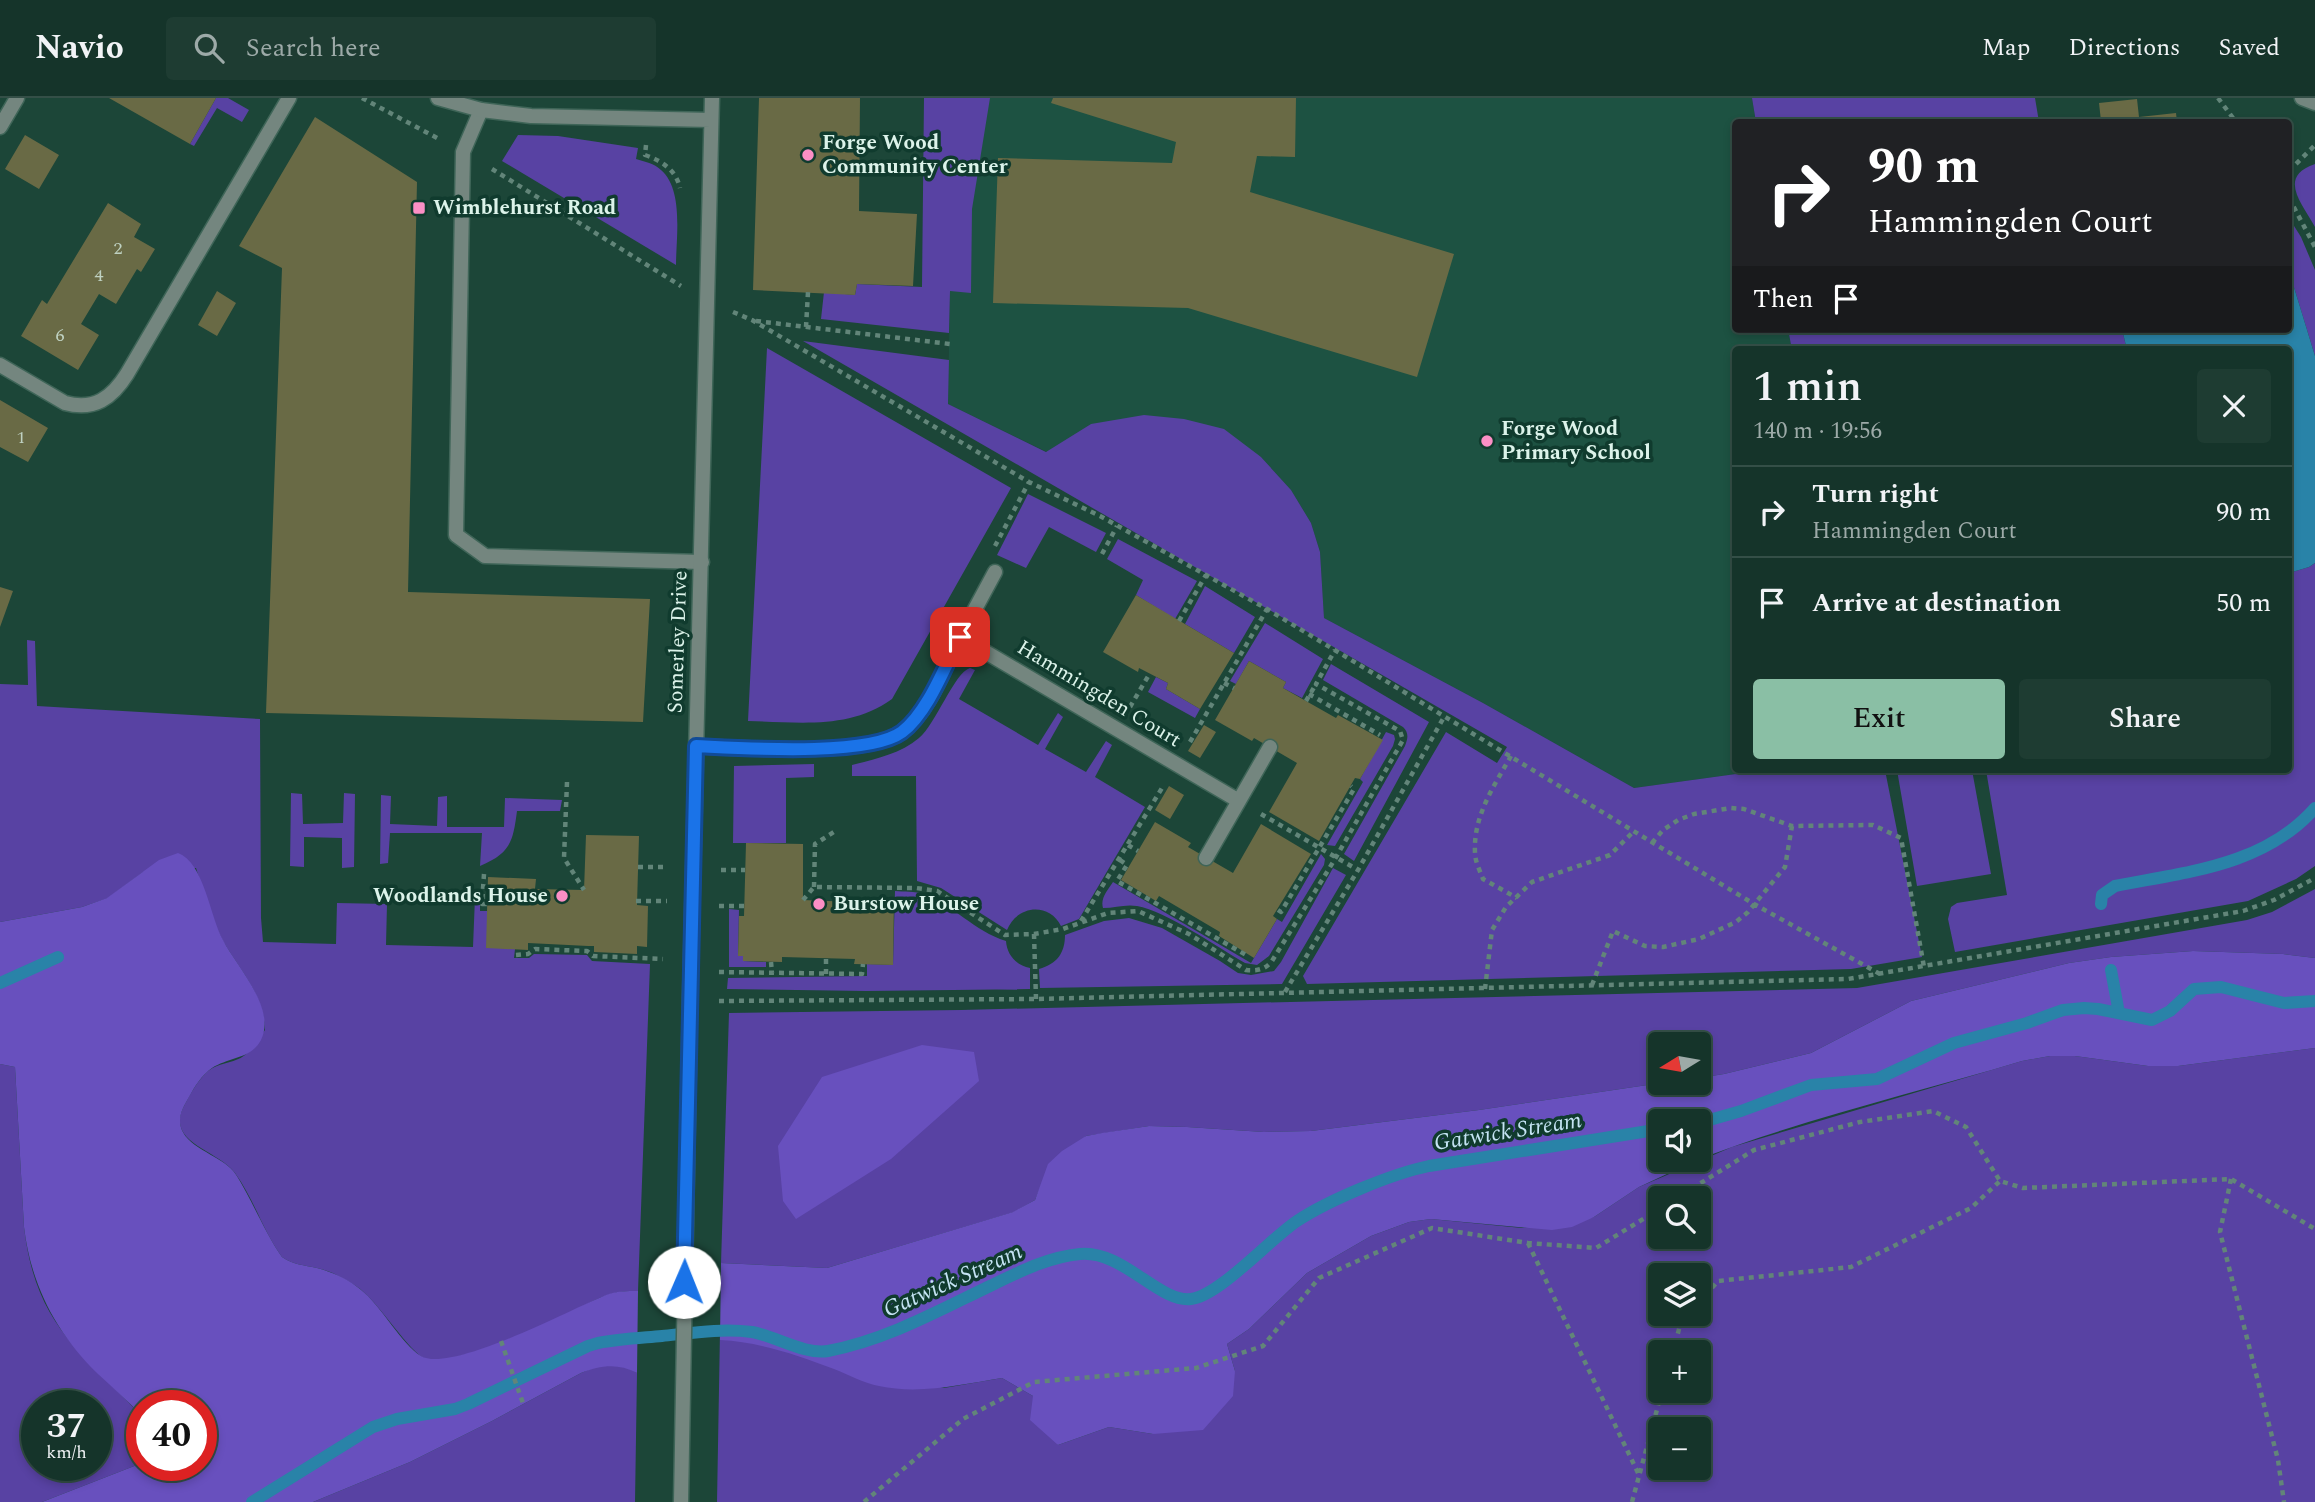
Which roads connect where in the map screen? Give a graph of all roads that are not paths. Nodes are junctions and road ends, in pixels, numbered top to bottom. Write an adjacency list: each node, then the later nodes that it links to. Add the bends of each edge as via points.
1 (17, 98): 9 (street)
2 (289, 98): 10 (street, via 112,395 94,405 75,406)
3 (438, 98): 7 (street)
4 (712, 98): 8 (street, Somerley Drive)
5 (2302, 98): 6 (street)
6 (2315, 103)
7 (481, 110): 8 (street, via 531,116); 11 (street, via 463,152 456,535 485,556)
8 (711, 120): 11 (street, Somerley Drive)
9 (0, 127)
10 (0, 365)
11 (702, 562): 14 (street, Somerley Drive)
12 (995, 572): 13 (street)
13 (960, 637): 14 (street, via 922,711 901,733 871,745 840,747); 16 (street, Hammingden Court)
14 (696, 746): 18 (street, Somerley Drive)
15 (1270, 747): 16 (street)
16 (1239, 801): 17 (street)
17 (1206, 858)
18 (681, 1502)

